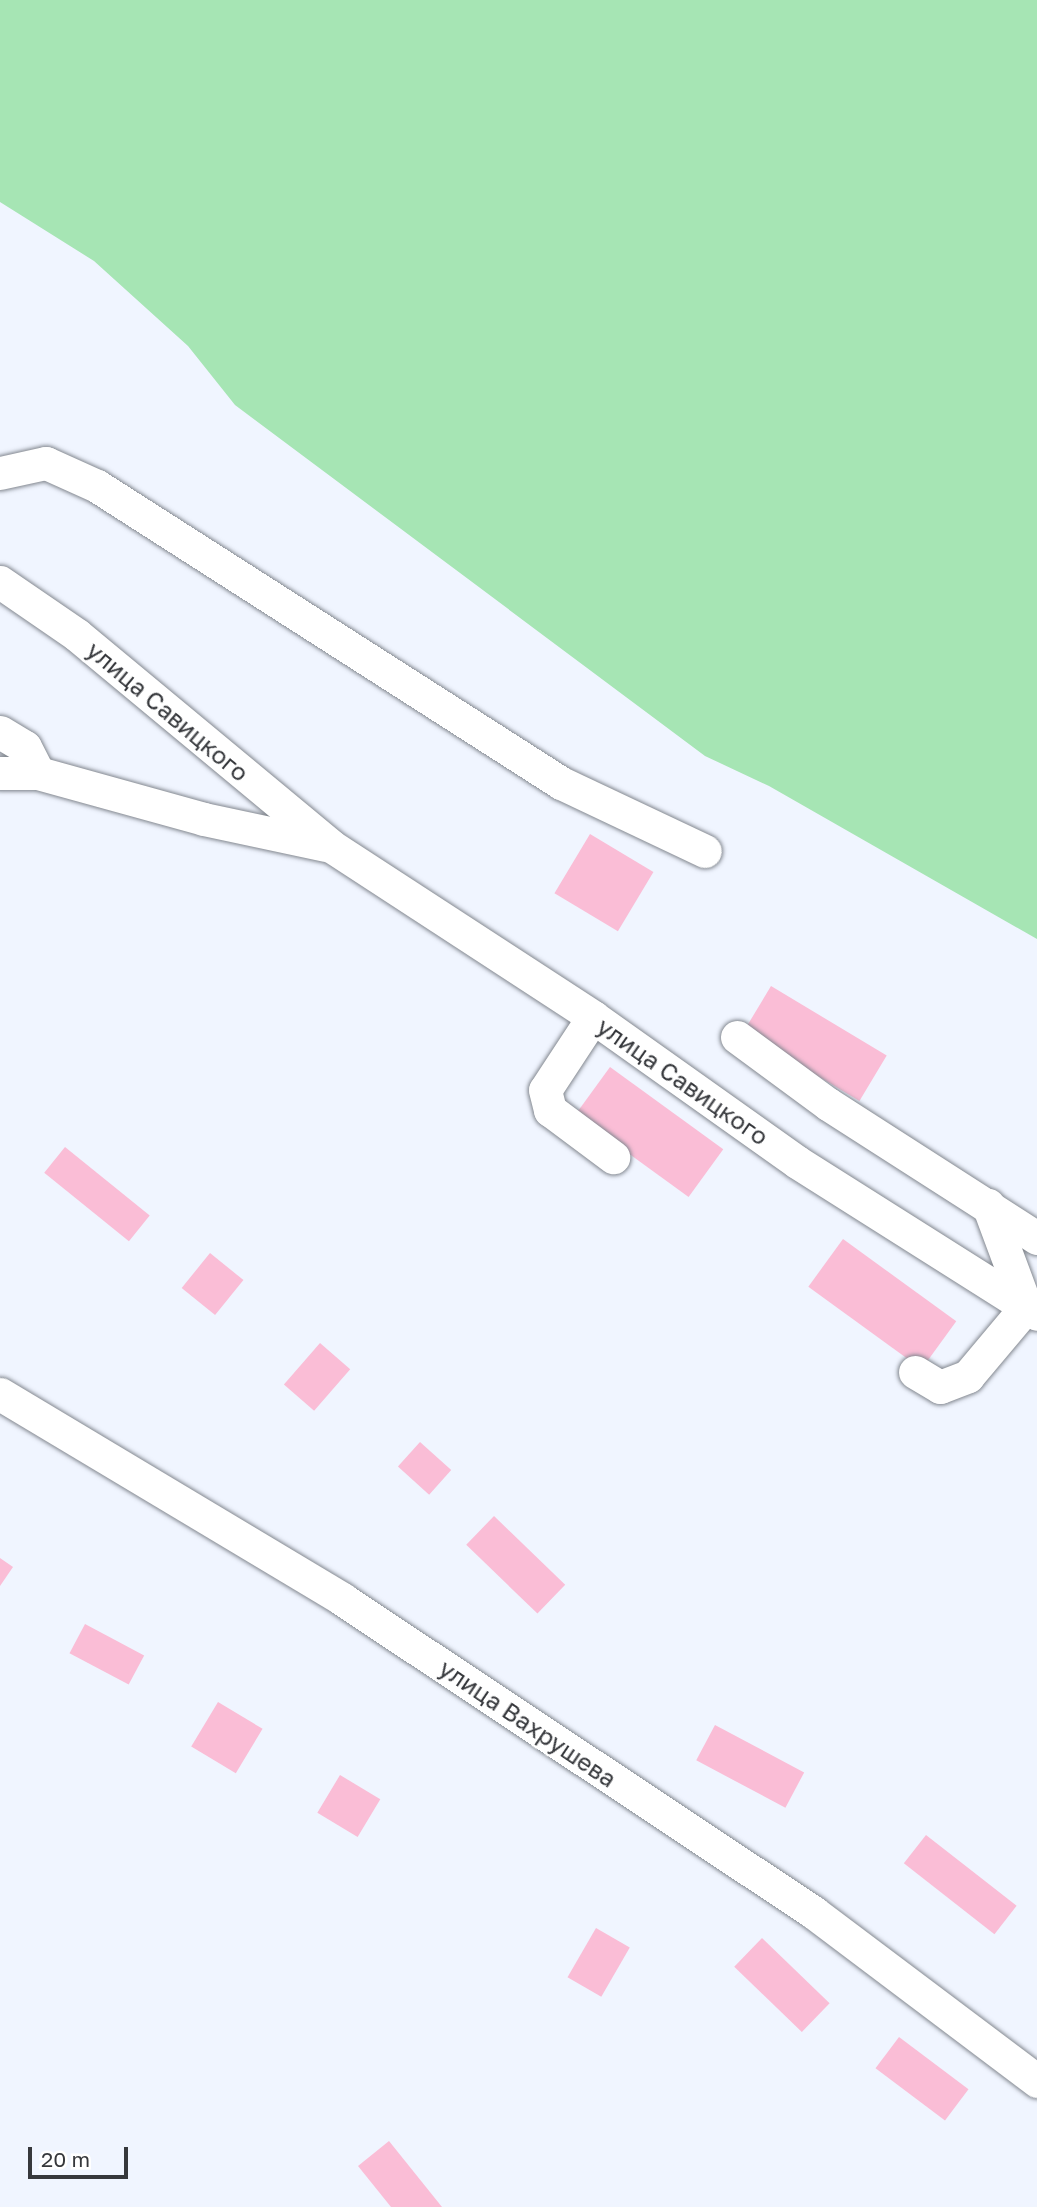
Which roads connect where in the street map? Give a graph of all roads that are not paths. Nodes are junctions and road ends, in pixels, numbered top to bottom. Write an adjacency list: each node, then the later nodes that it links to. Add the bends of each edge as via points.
1 (0, 473): 7 (street, via 46,463 97,486 561,783)
2 (0, 582): 6 (street, улица Савицкого, via 77,635)
3 (0, 732): 5 (street, via 25,747)
4 (0, 773): 5 (street, улица Савицкого)
5 (38, 773): 6 (street, улица Савицкого, via 204,819)
6 (331, 846): 8 (street, улица Савицкого)
7 (705, 852)
8 (593, 1017): 10 (street, via 545,1090 550,1110); 13 (street, улица Савицкого, via 797,1162)
9 (737, 1037): 11 (street, via 828,1104)
10 (613, 1157)
11 (988, 1205): 12 (street); 13 (street)
12 (1037, 1238)
13 (1031, 1310): 14 (street, via 968,1376 940,1387)
14 (915, 1372)
15 (0, 1394): 16 (street, улица Вахрушева, via 342,1599 813,1912)
16 (1037, 2081)

